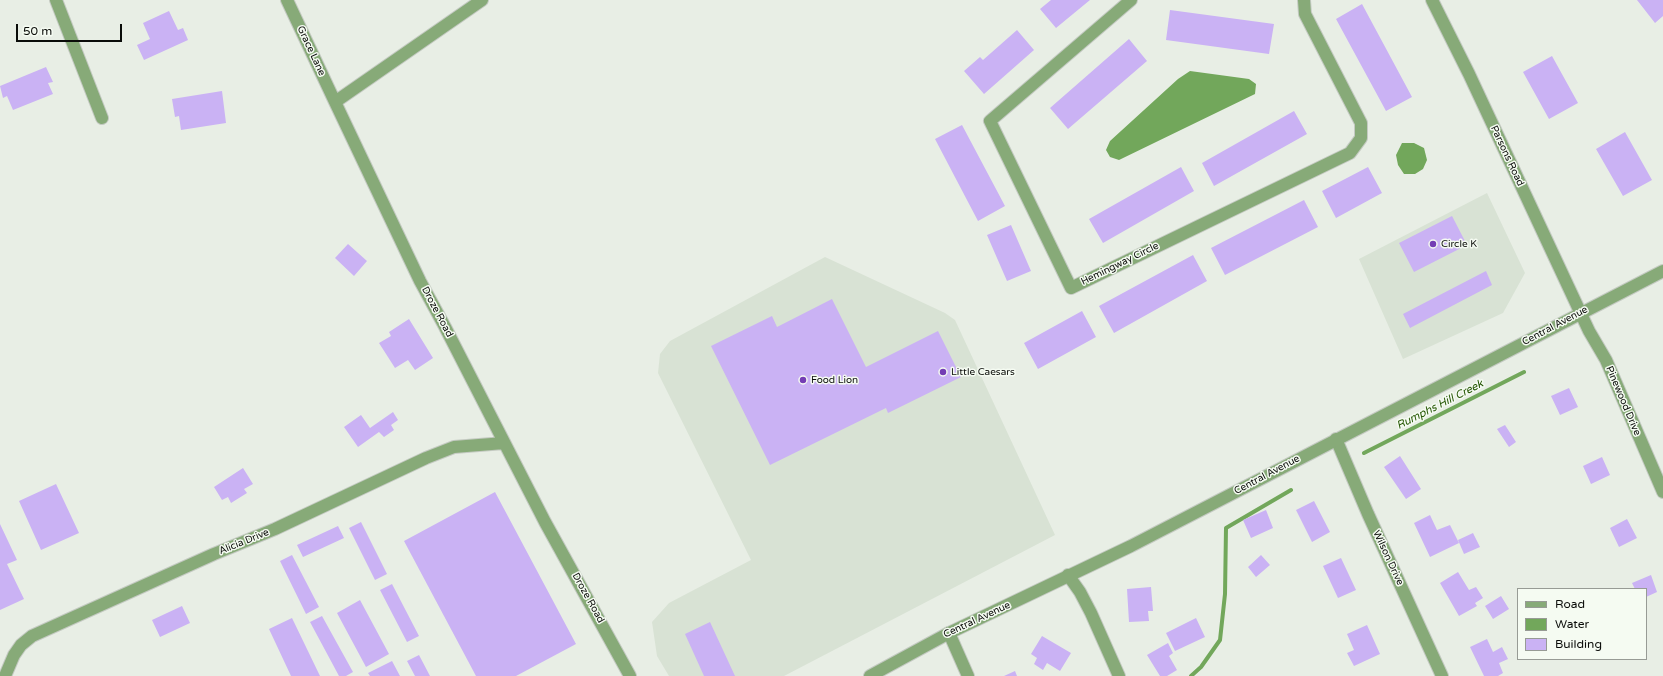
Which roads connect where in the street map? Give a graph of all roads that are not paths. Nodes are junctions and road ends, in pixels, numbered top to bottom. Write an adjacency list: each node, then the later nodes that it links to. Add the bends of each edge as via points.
1 (56, 0): 8 (street)
2 (287, 0): 7 (street, Grace Lane)
3 (482, 0): 7 (street)
4 (1131, 0): 5 (street, Hemingway Circle, via 990,121 1071,288 1350,153 1361,138 1361,123 1305,14)
5 (1304, 0)
6 (1432, 0): 10 (street, Parsons Road)
7 (335, 102): 12 (street, Droze Road, via 420,281)
8 (102, 118)
9 (1663, 271): 10 (street, Central Avenue)
10 (1580, 312): 11 (street, Central Avenue, via 1550,330); 13 (street, Pinewood Drive, via 1606,360)
11 (1336, 439): 14 (street, Central Avenue, via 1132,546); 21 (street, Wilson Drive)
12 (504, 443): 16 (street, Alicia Drive, via 454,447 426,458 275,529 32,636 14,655); 17 (street, Droze Road)
13 (1663, 492)
14 (1068, 575): 15 (street, Central Avenue); 20 (street, via 1091,613)
15 (949, 633): 18 (street, Central Avenue); 19 (street)
16 (5, 676)
17 (630, 676)
18 (870, 676)
19 (968, 676)
20 (1119, 676)
21 (1442, 676)

